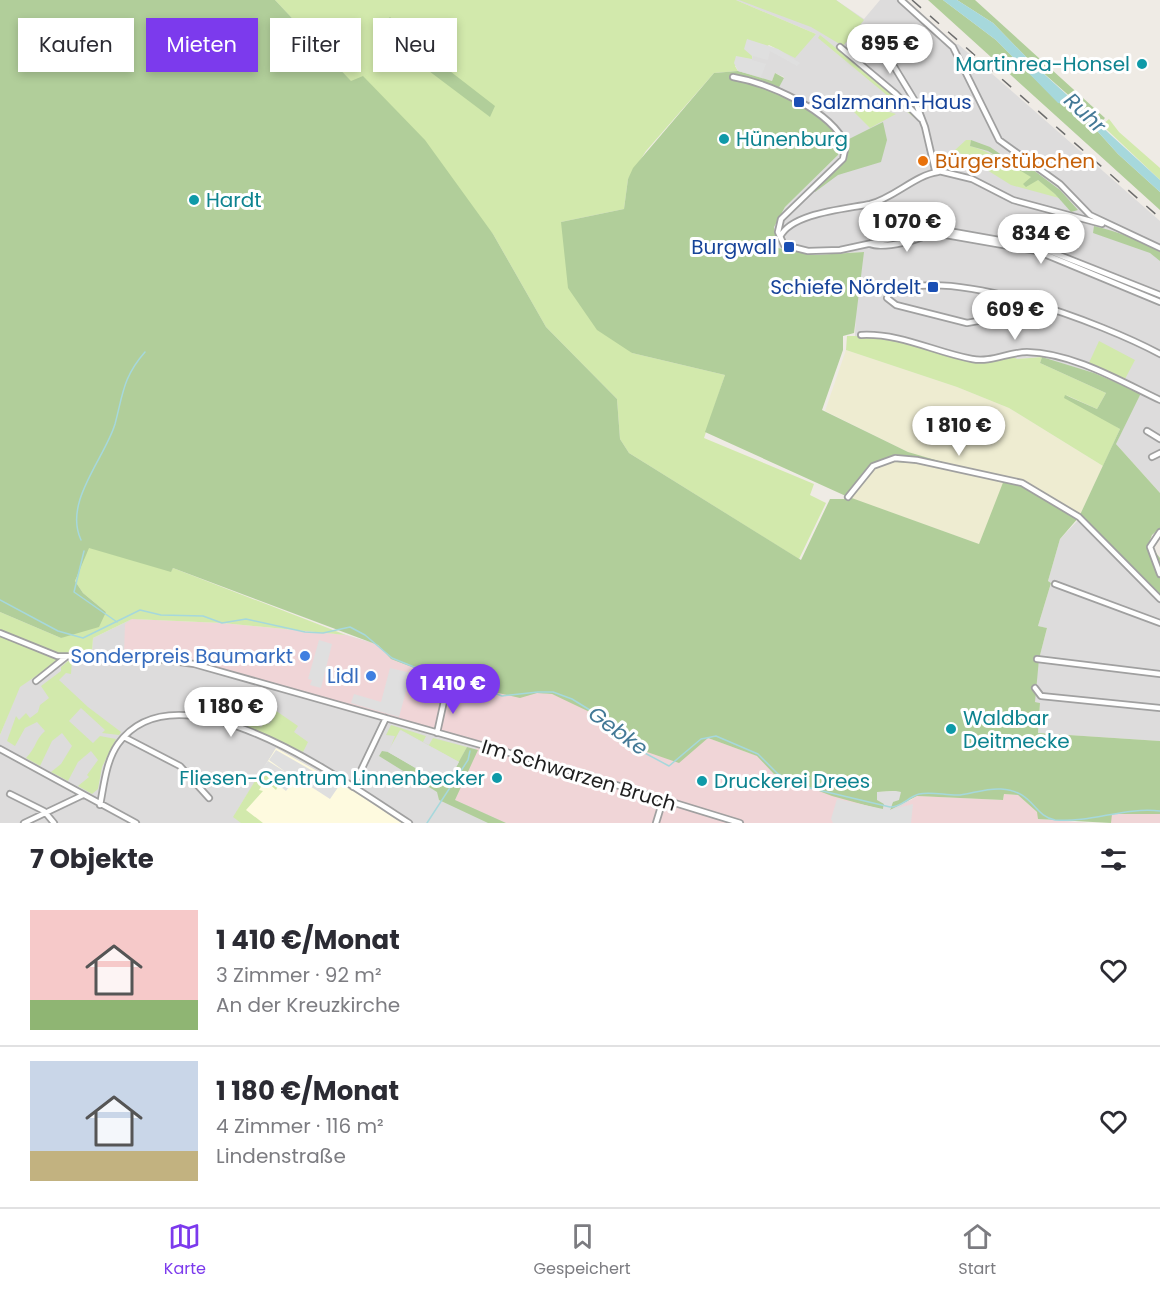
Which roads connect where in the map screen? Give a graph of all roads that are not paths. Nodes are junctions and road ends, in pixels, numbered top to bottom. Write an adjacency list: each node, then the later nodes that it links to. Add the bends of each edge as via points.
1 (902, 0): 9 (street, via 953,47 999,140)
2 (873, 32): 5 (street, via 906,83)
3 (840, 48): 5 (street, via 896,93)
4 (733, 77): 10 (street, via 790,96 833,126 846,145 843,159 790,207)
5 (923, 121): 6 (street)
6 (932, 164): 7 (street); 8 (street)
7 (938, 172): 8 (street); 9 (street, via 969,178 1013,200)
8 (925, 176): 11 (street, via 881,201 808,217)
9 (1107, 225): 15 (street)
10 (778, 227): 11 (street); 13 (street)
11 (784, 230): 13 (street)
12 (935, 231): 14 (street); 14 (street, via 879,248); 16 (street, via 1034,245); 18 (street, via 1037,251)
13 (779, 239): 14 (street, via 789,247 818,252)
14 (870, 244)
15 (1160, 248)
16 (1160, 295)
17 (1026, 302): 17 (street, via 947,286 914,287 888,296 889,302 896,305 967,323 989,319); 20 (street, via 1125,336)
18 (1160, 302)
19 (861, 334): 21 (street, via 892,335 975,360 1023,352 1050,356 1113,377)
20 (1160, 354)
21 (1160, 400)
22 (1147, 431): 23 (street)
23 (1160, 439)
24 (1160, 447): 25 (street)
25 (1160, 453): 26 (street)
26 (1152, 457)
27 (848, 497): 31 (street, via 873,466 895,459 917,460 1022,483 1079,517)
28 (1160, 532): 29 (street, via 1150,547)
29 (1160, 574)
30 (1055, 584): 32 (street)
31 (1160, 599)
32 (1160, 623)
33 (0, 633): 34 (street, Im Schwarzen Bruch)
34 (66, 657): 37 (street); 41 (street, Im Schwarzen Bruch, via 171,660)
35 (1037, 659): 36 (street)
36 (1160, 674)
37 (36, 681)
38 (1035, 688): 40 (street, via 1041,696)
39 (446, 692): 42 (street)
40 (1160, 708)
41 (386, 718): 42 (street, Im Schwarzen Bruch); 45 (street)
42 (437, 733): 49 (street, Im Schwarzen Bruch)
43 (124, 737): 45 (street, via 155,717 174,713 197,716 282,746); 48 (street, via 180,766); 50 (street, via 110,759)
44 (0, 748): 47 (street)
45 (353, 787): 55 (street)
46 (10, 794): 51 (street)
47 (83, 795): 50 (street); 51 (street)
48 (209, 798)
49 (663, 800): 56 (street); 57 (street, Im Schwarzen Bruch)
50 (100, 805): 54 (street)
51 (44, 811): 52 (street); 53 (street)
52 (24, 823)
53 (54, 823)
54 (136, 823)
55 (409, 823)
56 (656, 823)
57 (740, 823)

